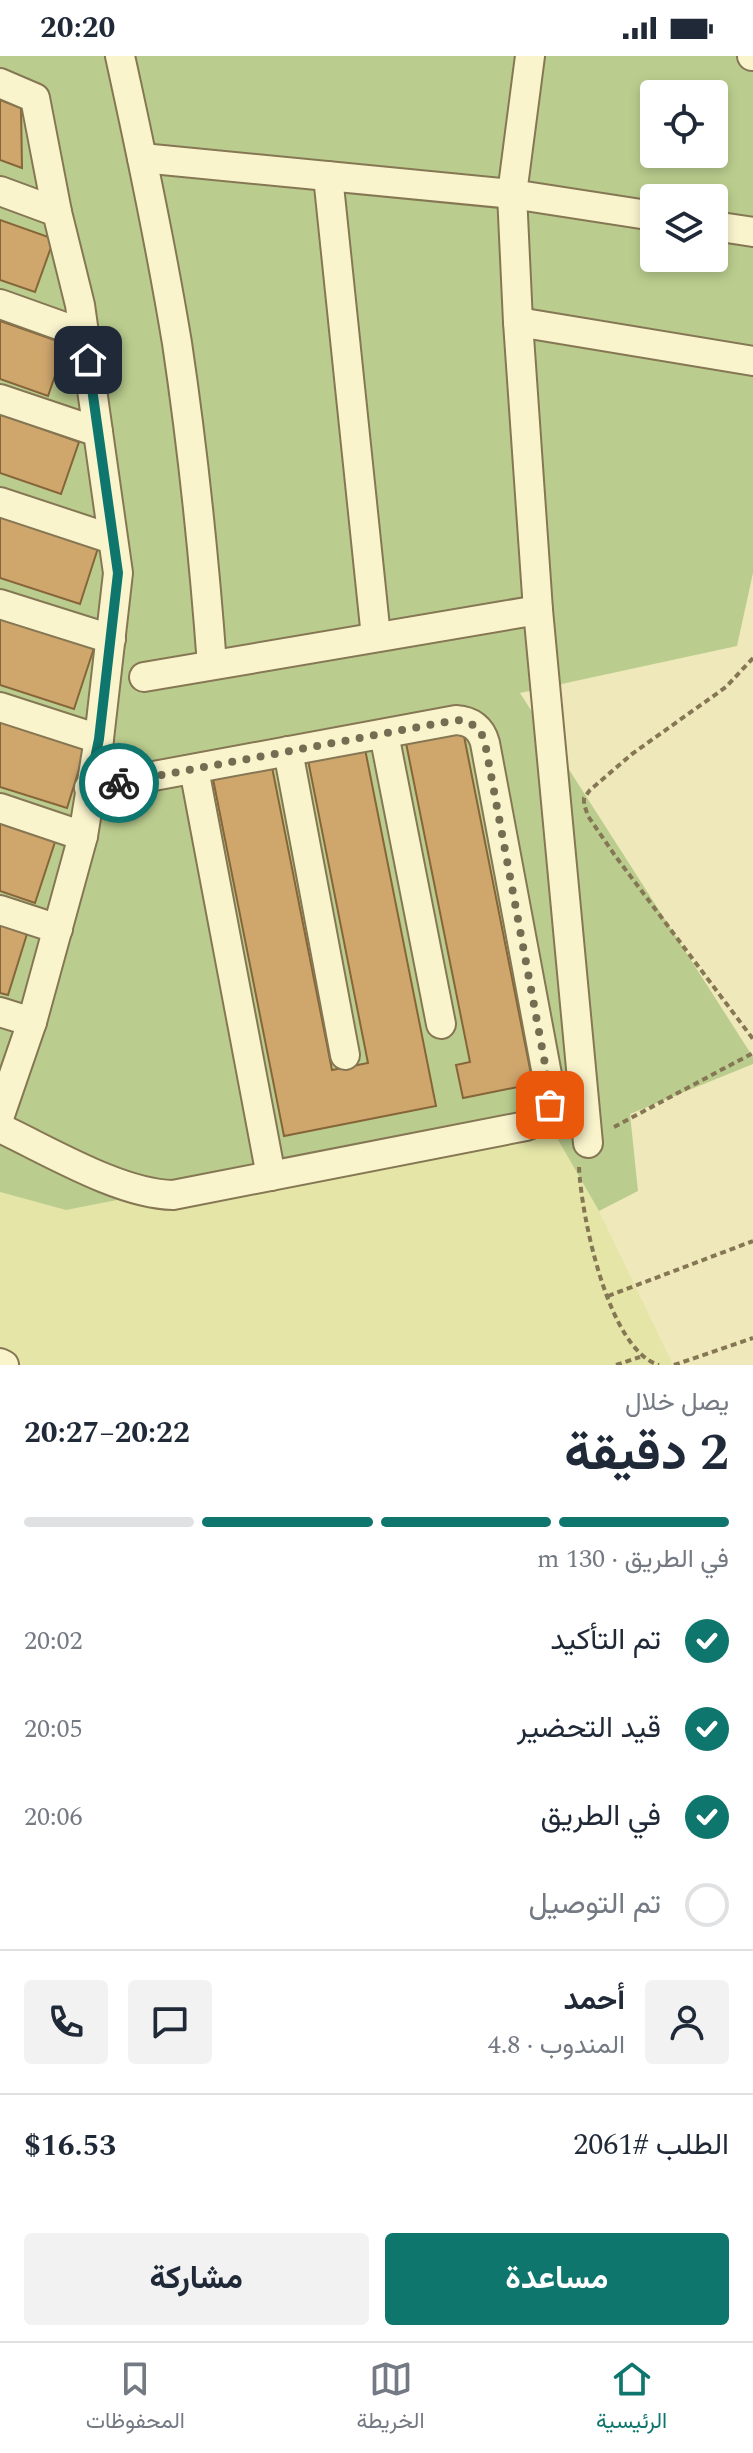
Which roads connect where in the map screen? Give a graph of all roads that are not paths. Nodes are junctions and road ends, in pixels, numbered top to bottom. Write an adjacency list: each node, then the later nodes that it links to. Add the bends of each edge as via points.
1 (120, 56): 4 (street)
2 (530, 56): 7 (street)
3 (0, 83): 8 (street, via 35,98)
4 (142, 158): 5 (street); 24 (street, via 192,451)
5 (328, 176): 7 (street); 22 (street)
6 (0, 191): 8 (street)
7 (512, 194): 9 (street); 13 (street)
8 (57, 212): 14 (street)
9 (640, 214)
10 (728, 228): 11 (street)
11 (753, 232)
12 (0, 304): 14 (street)
13 (518, 322): 15 (street); 21 (street)
14 (84, 334): 17 (street)
15 (753, 361)
16 (0, 399): 17 (street)
17 (98, 432): 19 (street)
18 (0, 502): 19 (street)
19 (112, 539): 23 (street, via 118,573)
20 (0, 604): 23 (street)
21 (538, 610): 22 (street); 42 (street)
22 (376, 637): 24 (street)
23 (111, 639): 28 (street)
24 (212, 665): 25 (street)
25 (144, 677)
26 (0, 707): 28 (street)
27 (384, 734): 29 (street); 38 (street); 43 (street, via 456,720 473,724 483,736 550,1105 541,1119 526,1126)
28 (99, 739): 31 (street)
29 (288, 751): 30 (street); 39 (street)
30 (194, 769): 31 (street); 43 (street)
31 (89, 788): 33 (street)
32 (0, 808): 33 (street)
33 (83, 836): 35 (street)
34 (0, 910): 35 (street)
35 (58, 929): 37 (street)
36 (0, 1012): 37 (street)
37 (32, 1022): 40 (street)
38 (441, 1024)
39 (345, 1055)
40 (0, 1115)
41 (0, 1128): 43 (street, via 143,1193 189,1193)
42 (588, 1143)
43 (271, 1176)

